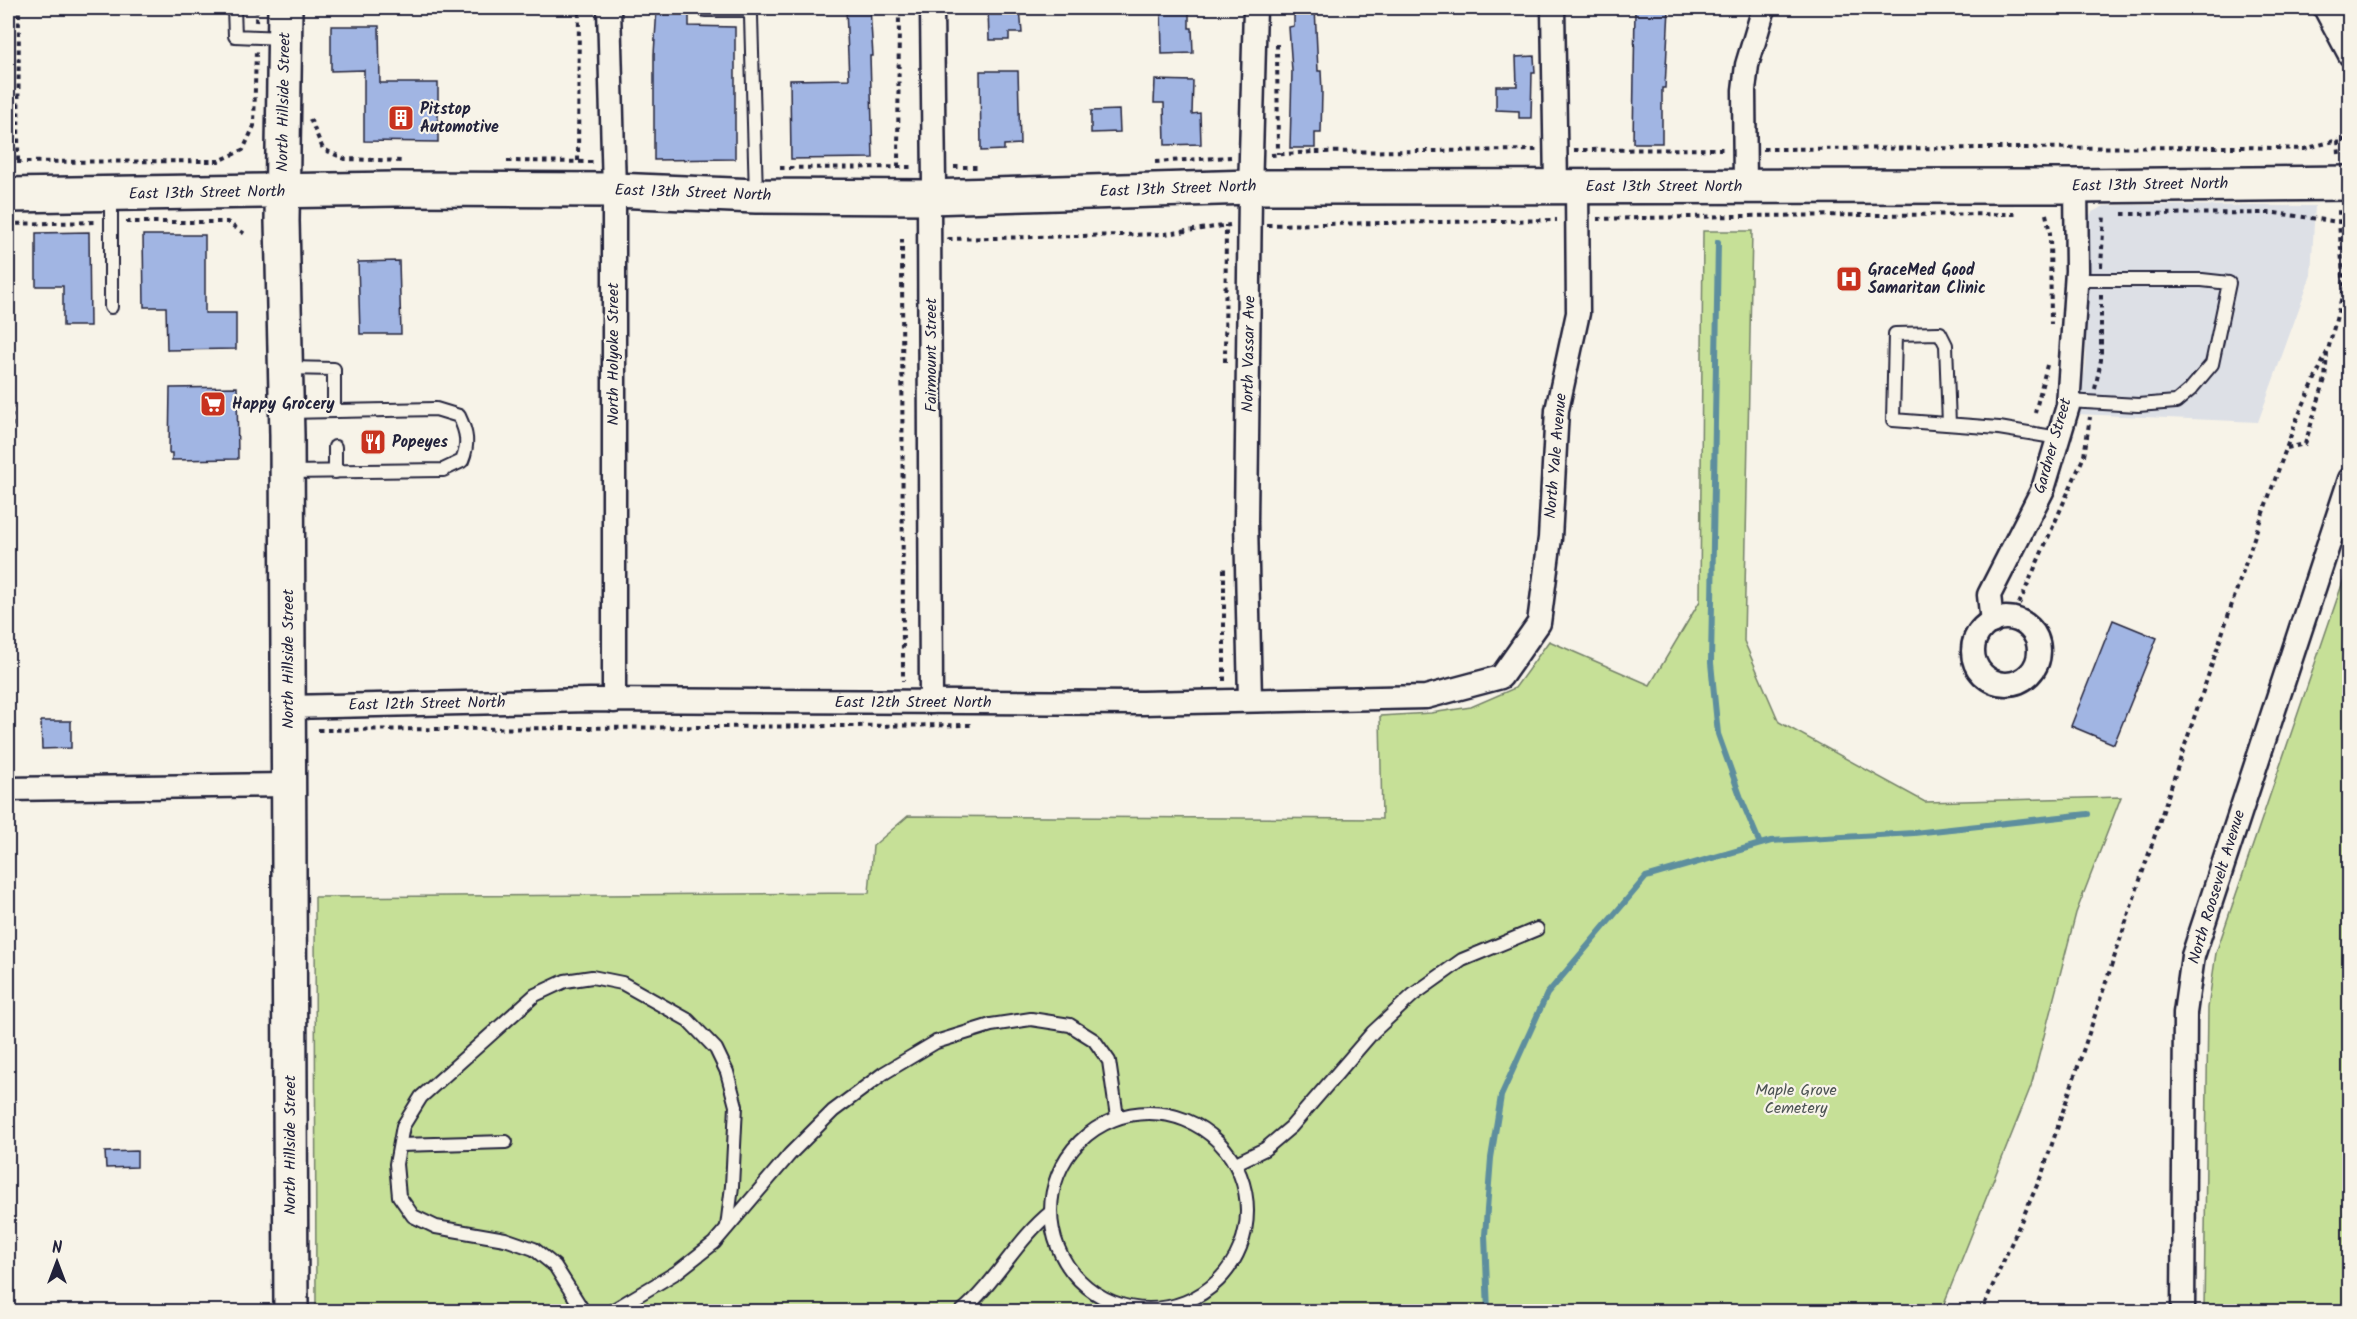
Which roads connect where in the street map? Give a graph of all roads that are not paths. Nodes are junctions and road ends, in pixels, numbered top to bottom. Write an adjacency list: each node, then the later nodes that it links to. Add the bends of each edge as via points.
1 (234, 8): 9 (lane, via 235,36)
2 (609, 8): 15 (street, North Holyoke Street)
3 (932, 8): 19 (street, Fairmount Street, via 934,184)
4 (1255, 8): 14 (street, North Vassar Ave)
5 (1553, 8): 12 (street, North Yale Avenue)
6 (1764, 8): 13 (street, via 1745,82)
7 (2325, 8): 10 (street)
8 (705, 10): 18 (lane, via 746,10 751,16)
9 (275, 27): 16 (main road, North Hillside Street)
10 (2349, 55)
11 (2342, 182): 20 (main road, East 13th Street North)
12 (1567, 186): 13 (main road, East 13th Street North); 14 (main road, East 13th Street North); 35 (street, North Yale Avenue, via 1577,220 1578,313 1557,410 1550,538 1539,623)
13 (1744, 186): 20 (main road, East 13th Street North)
14 (1251, 187): 19 (main road, East 13th Street North); 36 (street, North Vassar Ave, via 1246,522)
15 (614, 190): 16 (main road, East 13th Street North); 18 (main road, East 13th Street North); 37 (street, North Holyoke Street)
16 (283, 192): 17 (main road, East 13th Street North); 24 (main road, North Hillside Street)
17 (111, 194): 21 (main road, East 13th Street North); 23 (lane)
18 (756, 196): 19 (main road, East 13th Street North)
19 (929, 197): 38 (street, Fairmount Street)
20 (2076, 200): 22 (street, Gardner Street)
21 (9, 209)
22 (2076, 280): 25 (street, Gardner Street); 25 (lane, via 2229,283 2212,364 2176,402 2138,405)
23 (111, 307)
24 (285, 368): 26 (lane, via 334,369); 27 (main road, North Hillside Street)
25 (2068, 401): 29 (street, Gardner Street)
26 (334, 411): 27 (lane); 31 (lane, via 436,409 459,416 467,448 462,462 443,470)
27 (286, 412): 32 (main road, North Hillside Street)
28 (1949, 424): 28 (lane, via 1893,420 1894,334 1940,333 1946,345); 29 (lane)
29 (2059, 438): 34 (street, Gardner Street, via 2043,489 1989,595)
30 (335, 447): 31 (lane)
31 (335, 471): 32 (lane)
32 (287, 472): 39 (main road, North Hillside Street)
33 (2349, 479): 57 (street, North Roosevelt Avenue, via 2193,956 2185,1013)
34 (1992, 622)
35 (1521, 649): 36 (street, East 12th Street North, via 1501,677 1426,697)
36 (1250, 700): 38 (street, East 12th Street North)
37 (614, 701): 38 (street, East 12th Street North); 39 (street, East 12th Street North)
38 (931, 702)
39 (289, 707): 40 (main road, North Hillside Street)
40 (289, 785): 41 (street); 52 (main road, North Hillside Street)
41 (8, 789)
42 (1537, 929): 46 (lane, via 1462,960 1413,995 1373,1032 1291,1127 1265,1149)
43 (1117, 1117): 46 (lane, via 1151,1111 1185,1118 1215,1136); 47 (lane, via 1087,1133 1064,1159 1051,1191); 48 (lane, via 1109,1061 1094,1040 1070,1025 1030,1019 992,1025 936,1042 884,1073 833,1111)
44 (506, 1143): 45 (lane)
45 (400, 1145): 48 (lane, via 403,1126 421,1096 535,995 565,981 592,977 622,983 688,1020 716,1049 728,1072 736,1106); 53 (lane, via 396,1164 399,1196 413,1216 436,1227 505,1239 534,1249 555,1266)
46 (1236, 1163): 49 (lane, via 1247,1192 1247,1224 1238,1254 1220,1280)
47 (1051, 1212): 50 (lane, via 1050,1225 1060,1255 1078,1280); 55 (lane, via 1033,1226)
48 (727, 1227): 54 (lane, via 714,1243 677,1272)
49 (1183, 1302): 51 (lane); 56 (lane)
50 (1118, 1307): 51 (lane)
51 (1157, 1310)
52 (291, 1311)
53 (584, 1311)
54 (610, 1311)
55 (961, 1311)
56 (1194, 1311)
57 (2183, 1311)

